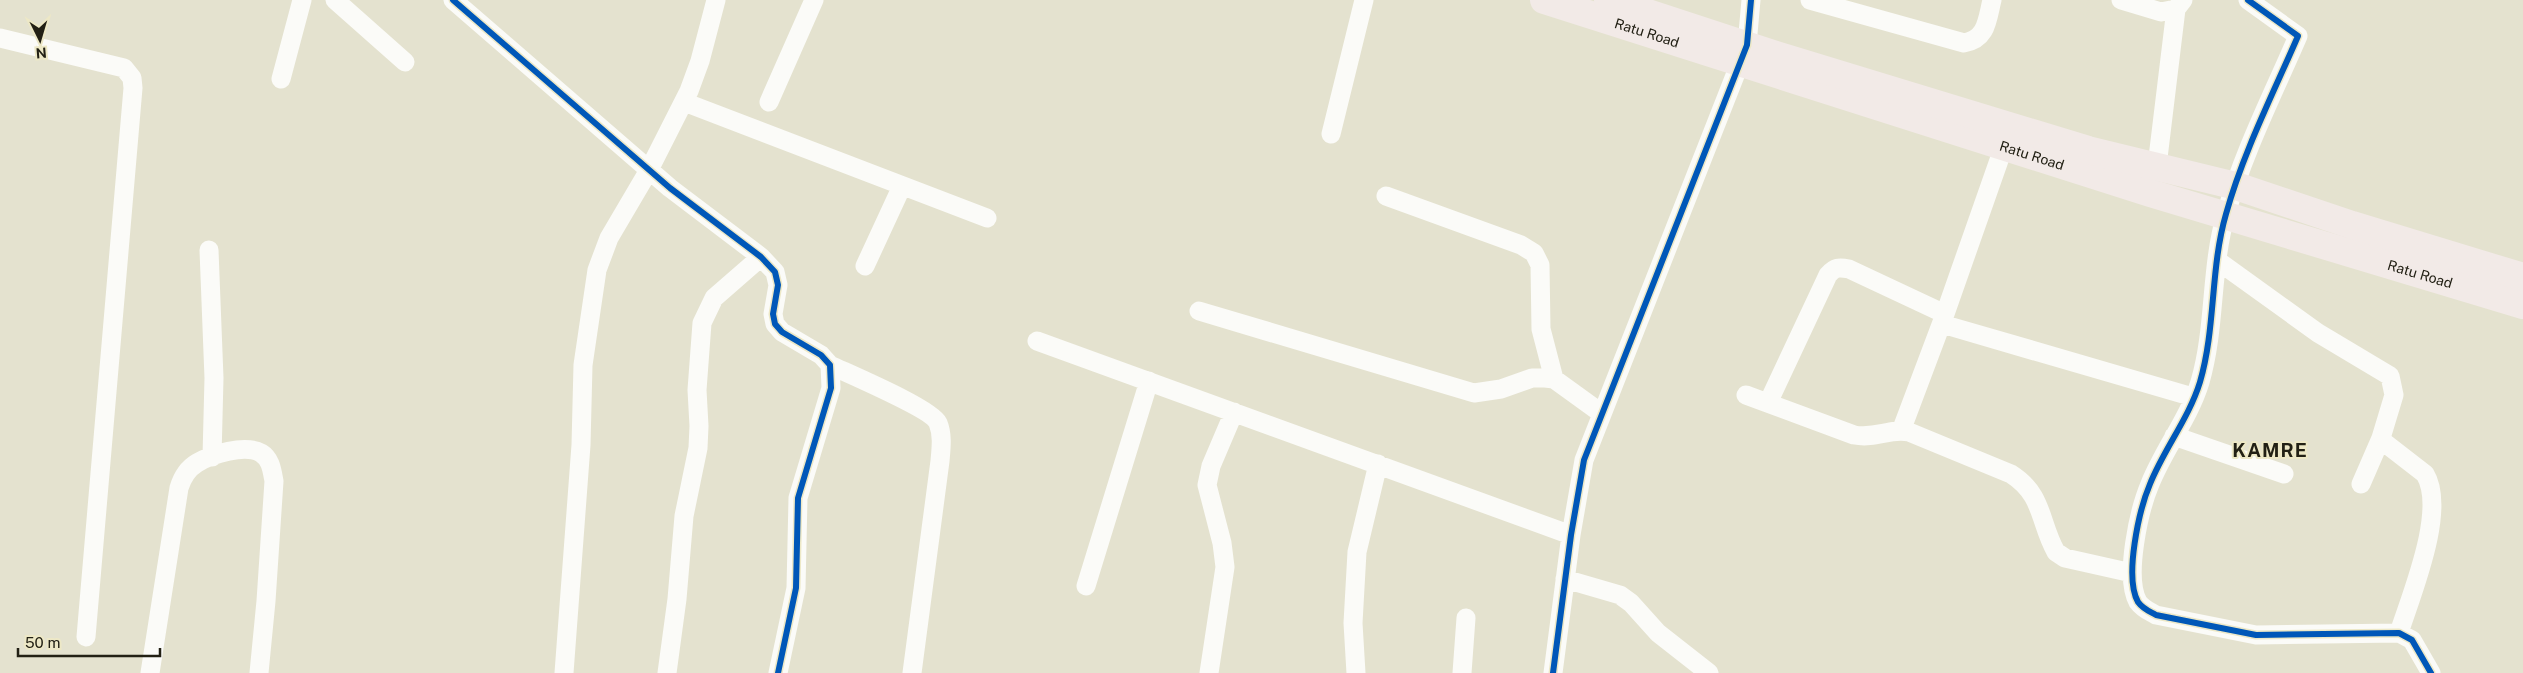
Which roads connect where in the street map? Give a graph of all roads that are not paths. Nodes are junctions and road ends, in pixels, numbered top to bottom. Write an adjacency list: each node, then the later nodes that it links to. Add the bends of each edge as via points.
1 (302, 0): 18 (street)
2 (335, 0): 17 (street)
3 (453, 0): 24 (street)
4 (716, 0): 19 (street, via 700,61)
5 (814, 0): 20 (street)
6 (1364, 0): 21 (street)
7 (1544, 0): 16 (main road, Ratu Road)
8 (1608, 0): 16 (main road, Ratu Road)
9 (1751, 0): 16 (street)
10 (1810, 0): 11 (street, via 1964,43 1975,41 1982,34)
11 (1992, 0)
12 (2121, 0): 14 (street, via 2161,12)
13 (2248, 0): 26 (street, via 2298,36)
14 (2179, 5): 23 (street)
15 (0, 38): 60 (street, via 110,63 124,68 133,83)
16 (1743, 54): 22 (main road, Ratu Road); 23 (main road, Ratu Road); 46 (street)
17 (405, 62)
18 (281, 79)
19 (684, 102): 24 (street); 25 (street)
20 (769, 102)
21 (1331, 134)
22 (2004, 146): 28 (main road, Ratu Road, via 2150,194); 37 (street)
23 (2156, 166): 26 (main road, Ratu Road)
24 (649, 170): 31 (street); 63 (street, via 608,238 597,270 583,366 582,445)
25 (902, 186): 29 (street); 33 (street)
26 (2236, 186): 28 (street); 34 (main road, Ratu Road, via 2352,225)
27 (1386, 196): 40 (street, via 1522,245 1534,253 1540,265 1541,329)
28 (2226, 215): 32 (street); 35 (main road, Ratu Road)
29 (987, 218)
30 (209, 250): 50 (street, via 214,378)
31 (761, 257): 39 (street, via 775,272 778,285 773,314 775,324 782,332 821,354); 64 (street, via 714,298 702,323 697,390 698,448 684,516)
32 (2218, 261): 43 (street, via 2208,348); 49 (street, via 2318,333 2390,376 2394,395)
33 (865, 266)
34 (2523, 276)
35 (2523, 305)
36 (1199, 311): 40 (street, via 1474,393 1501,389 1532,378)
37 (1944, 319): 43 (street); 44 (street, via 1849,269 1834,269 1828,275); 47 (street)
38 (1037, 341): 41 (street)
39 (830, 365): 65 (street, via 831,388 798,498 796,588); 66 (street, via 924,410 937,421 941,436)
40 (1554, 379): 46 (street)
41 (1149, 382): 45 (street); 57 (street)
42 (1746, 395): 44 (street)
43 (2193, 397): 48 (street)
44 (1768, 403): 47 (street, via 1868,438)
45 (1234, 412): 51 (street); 67 (street, via 1211,466 1207,485 1225,567)
46 (1601, 413): 54 (street, via 1584,460)
47 (1901, 431): 55 (street, via 2011,474 2026,484 2033,492 2056,552 2065,558)
48 (2174, 436): 52 (street); 55 (street, via 2150,484 2143,506)
49 (2381, 438): 53 (street); 59 (street, via 2425,474 2430,482 2432,498 2429,536)
50 (212, 457): 61 (street, via 196,464 183,476 179,488); 62 (street, via 246,450 261,453 270,463 274,481)
51 (1378, 464): 54 (street); 68 (street, via 1357,552 1353,623)
52 (2284, 474)
53 (2361, 484)
54 (1571, 535): 56 (street)
55 (2132, 574): 59 (street, via 2139,603 2156,614 2256,635)
56 (1565, 578): 70 (street); 71 (street, via 1620,595 1658,633)
57 (1086, 586)
58 (1466, 618): 69 (street)
59 (2398, 633): 72 (street, via 2412,640)
60 (86, 637)
61 (150, 673)
62 (259, 673)
63 (564, 673)
64 (667, 673)
65 (778, 673)
66 (912, 673)
67 (1209, 673)
68 (1356, 673)
69 (1462, 673)
70 (1553, 673)
71 (1709, 673)
72 (2431, 673)

